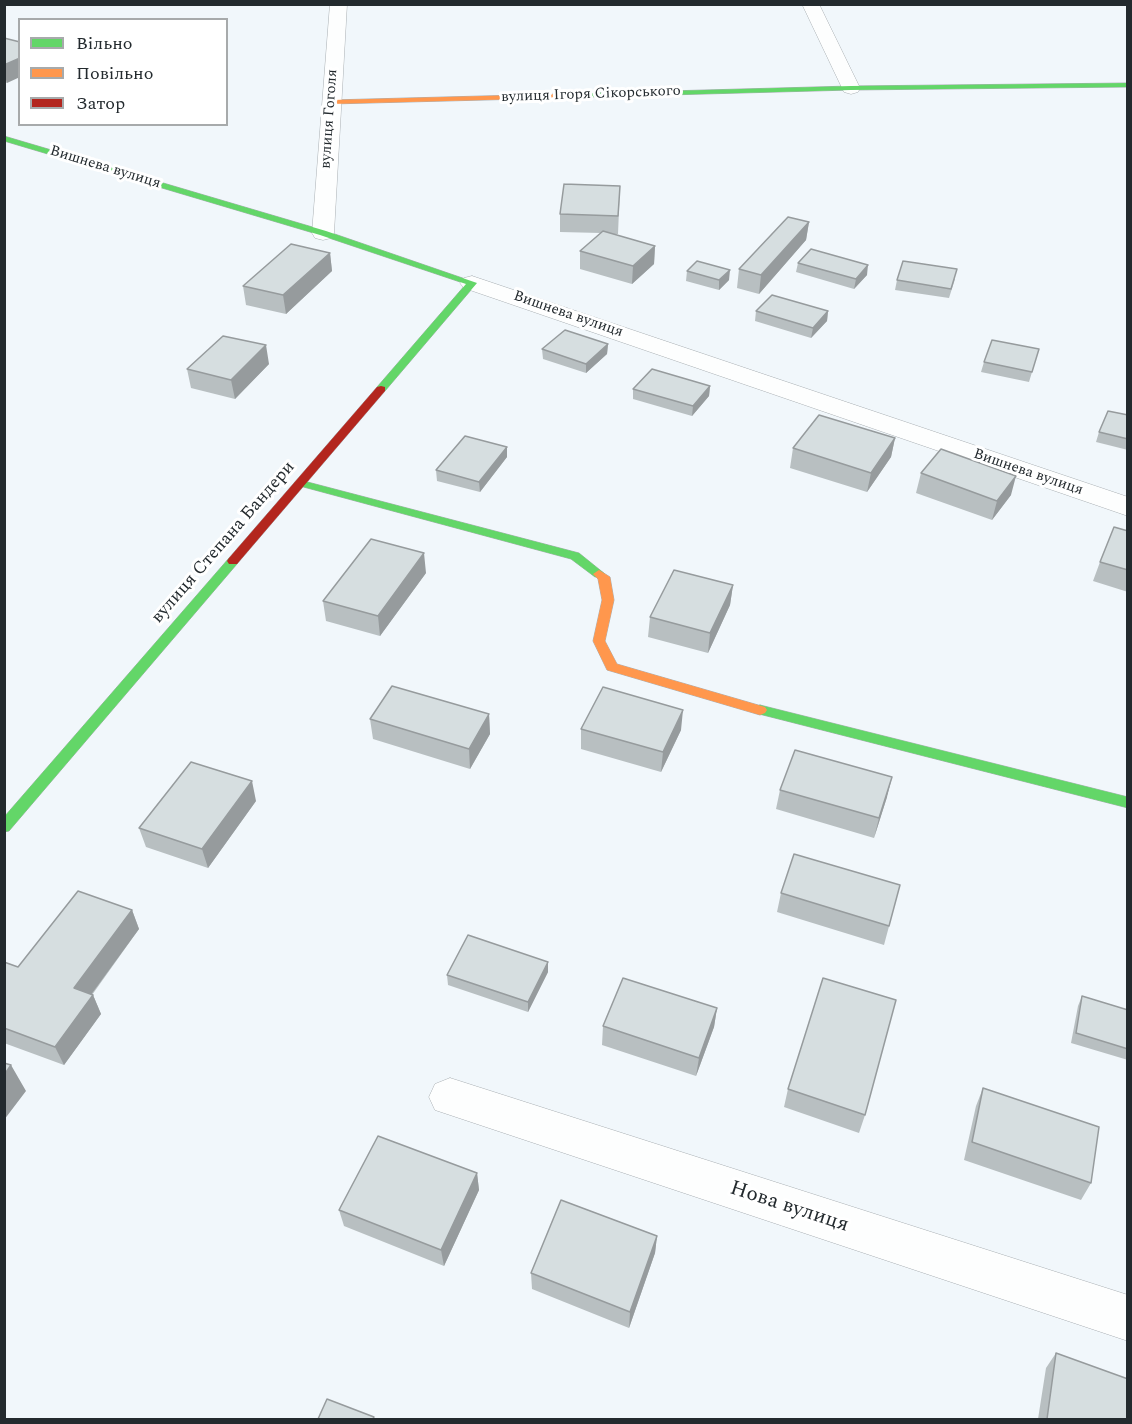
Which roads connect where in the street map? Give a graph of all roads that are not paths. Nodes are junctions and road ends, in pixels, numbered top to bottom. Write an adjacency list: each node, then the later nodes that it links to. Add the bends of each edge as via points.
1 (339, 4): 5 (street, вулиця Гоголя)
2 (810, 4): 4 (street)
3 (1128, 85): 4 (street, вулиця Ігоря Сікорського)
4 (851, 88): 5 (street, вулиця Ігоря Сікорського)
5 (331, 102): 7 (street, вулиця Гоголя)
6 (4, 138): 7 (street, Вишнева вулиця)
7 (323, 233): 8 (street, Вишнева вулиця)
8 (472, 283): 9 (street, вулиця Степана Бандери); 10 (street, Вишнева вулиця)
9 (300, 483): 11 (street, via 575,556 604,577 608,600 599,641 612,667 781,716); 12 (street, вулиця Степана Бандери)
10 (1128, 507)
11 (1128, 803)
12 (4, 827)
13 (450, 1097): 14 (street, Нова вулиця)
14 (1128, 1318)

